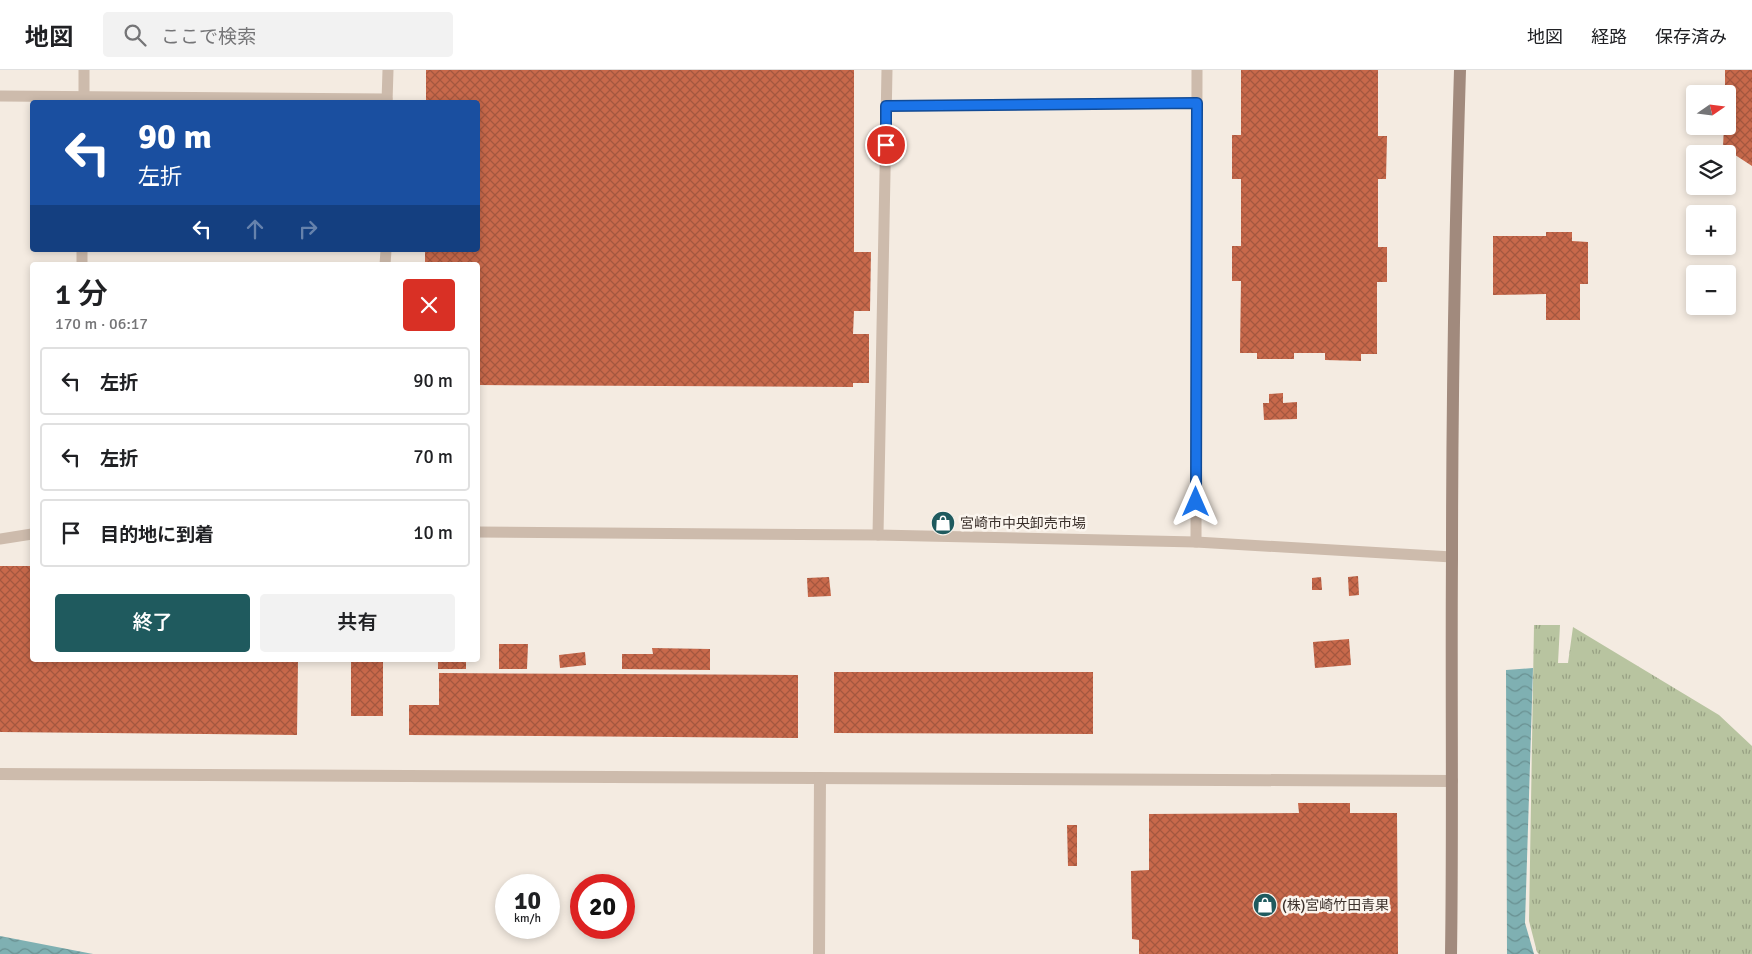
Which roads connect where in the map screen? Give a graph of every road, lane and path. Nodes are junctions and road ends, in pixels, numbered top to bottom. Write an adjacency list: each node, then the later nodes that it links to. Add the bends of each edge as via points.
1 (84, 70): 7 (lane)
2 (388, 70): 8 (lane)
3 (887, 70): 10 (lane)
4 (1197, 70): 9 (lane)
5 (1460, 70): 16 (street, via 1454,274)
6 (0, 96): 7 (lane)
7 (84, 100)
8 (387, 100)
9 (1197, 103): 10 (lane); 15 (lane)
10 (886, 106): 13 (lane)
11 (480, 532): 13 (lane)
12 (30, 534): 14 (lane)
13 (878, 535): 15 (lane)
14 (0, 539)
15 (1196, 542): 16 (lane)
16 (1452, 557): 19 (street)
17 (0, 774): 18 (street)
18 (820, 778): 19 (street); 20 (street)
19 (1452, 781): 21 (street)
20 (819, 954)
21 (1451, 954)

